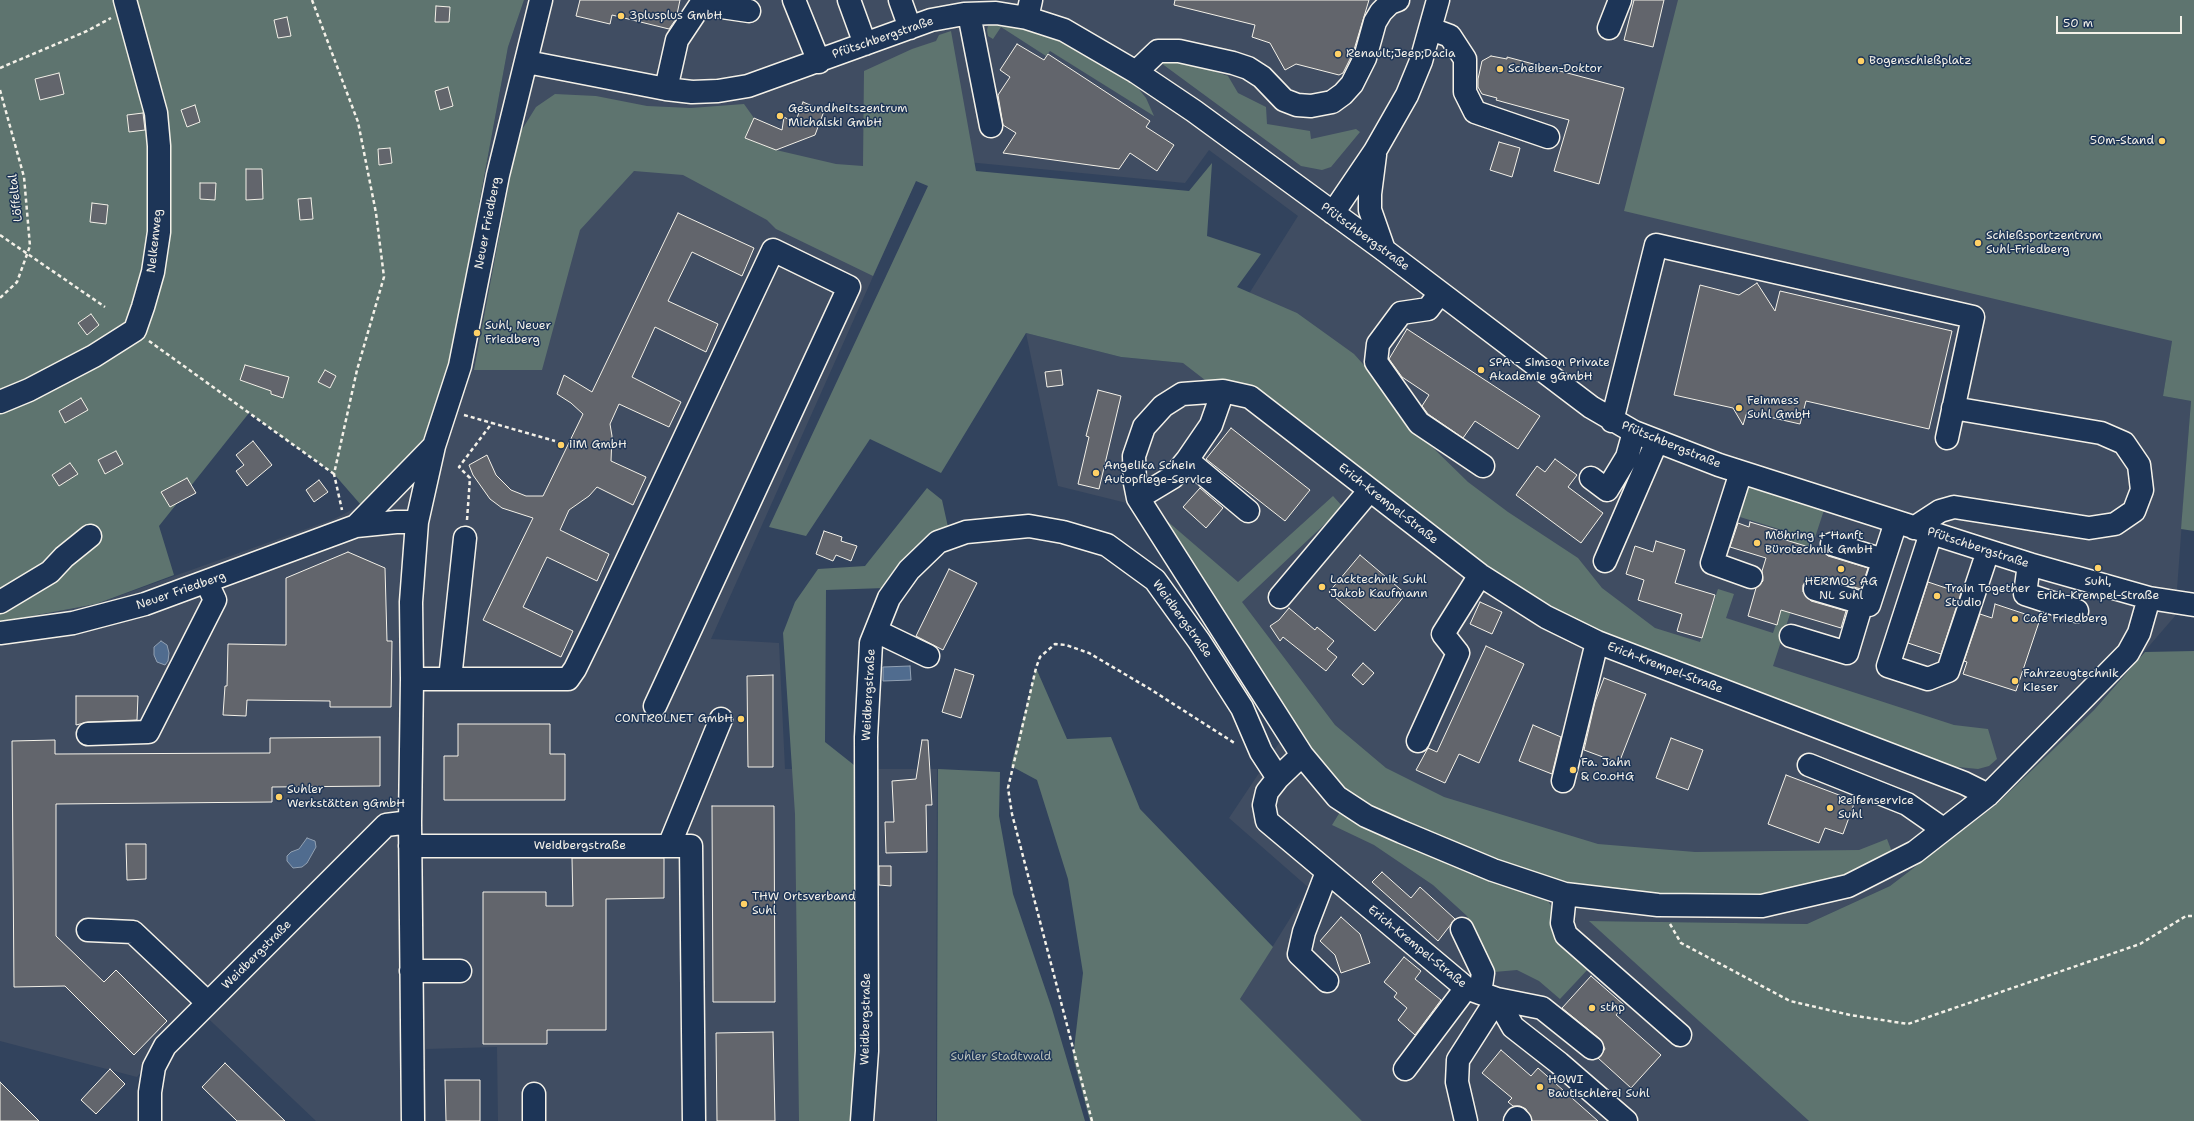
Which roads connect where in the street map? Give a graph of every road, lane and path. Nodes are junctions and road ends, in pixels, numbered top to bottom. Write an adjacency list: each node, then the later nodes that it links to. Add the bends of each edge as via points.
1 (312, 0): 48 (path, via 358,122 376,213 384,277 357,370)
2 (542, 0): 17 (street, Neuer Friedberg)
3 (794, 0): 18 (street)
4 (849, 0): 16 (street)
5 (900, 0): 13 (street)
6 (1398, 0): 20 (street, via 1390,3 1381,12 1375,22 1365,58 1352,84 1332,102 1311,106 1297,105 1284,100 1262,77 1248,68 1179,51 1158,51)
7 (1438, 0): 15 (street)
8 (1620, 0): 14 (street)
9 (126, 5): 19 (path, via 86,31); 33 (street, Nelkenweg, via 156,113 159,146 159,232 153,272)
10 (1029, 9): 12 (street, Pfütschbergstraße); 20 (street, Pfütschbergstraße)
11 (749, 11): 21 (street, via 700,4 677,40)
12 (969, 14): 13 (street, Pfütschbergstraße, via 931,20); 23 (street)
13 (910, 28): 16 (street, Pfütschbergstraße)
14 (1609, 28)
15 (1431, 29): 24 (street, via 1450,36 1465,59 1465,92 1475,112); 25 (street, via 1407,95)
16 (865, 44): 18 (street, Pfütschbergstraße)
17 (527, 62): 21 (street, Pfütschbergstraße); 37 (street, Neuer Friedberg, via 498,175 460,366)
18 (819, 62): 21 (street, Pfütschbergstraße, via 748,86 692,92)
19 (0, 68)
20 (1136, 72): 26 (street, Pfütschbergstraße, via 1194,111)
21 (666, 89)
22 (0, 90): 29 (path, Löffeltal, via 24,176 30,246)
23 (991, 126)
24 (1548, 137)
25 (1375, 152): 26 (street); 28 (street, via 1370,210)
26 (1333, 213): 28 (street, Pfütschbergstraße)
27 (0, 235): 29 (path)
28 (1384, 250): 30 (street, Pfütschbergstraße)
29 (27, 254): 31 (path, Löffeltal, via 17,282); 32 (path)
30 (1440, 293): 38 (street, Pfütschbergstraße); 46 (street, via 1428,309 1401,313 1378,344 1376,362 1419,423)
31 (0, 298)
32 (105, 307)
33 (134, 330): 35 (street, via 94,356); 48 (path)
34 (1223, 391): 45 (street, via 1212,425); 50 (street, Erich-Krempel-Straße, via 1250,397); 51 (street, Erich-Krempel-Straße, via 1182,394 1163,406 1144,427 1134,456)
35 (0, 402)
36 (1953, 408): 38 (street, via 1973,317 1656,245); 41 (street); 54 (street, via 2101,433 2124,443 2139,465 2142,490 2134,511 2115,524 2089,528 1954,507 1940,510)
37 (446, 410): 39 (path); 44 (street, Neuer Friedberg)
38 (1612, 421): 40 (street, Pfütschbergstraße)
39 (492, 423): 42 (path); 57 (path, via 460,466 470,478)
40 (1634, 432): 43 (street, Pfütschbergstraße); 49 (street, via 1626,457 1607,490)
41 (1946, 438)
42 (555, 440)
43 (1657, 441): 47 (street, Pfütschbergstraße); 61 (street)
44 (434, 446): 53 (street, Neuer Friedberg); 55 (street, Neuer Friedberg)
45 (1186, 460): 51 (street, via 1173,477); 52 (street)
46 (1483, 466)
47 (1742, 472): 54 (street, Pfütschbergstraße); 64 (street, via 1712,563)
48 (334, 474): 55 (path)
49 (1591, 478)
50 (1370, 490): 63 (street, Erich-Krempel-Straße); 67 (street)
51 (1138, 498): 85 (street, Erich-Krempel-Straße)
52 (1248, 511)
53 (417, 522): 55 (street, Neuer Friedberg); 78 (street, via 411,602)
54 (1914, 527): 59 (street, Pfütschbergstraße); 59 (street, via 1888,666 1928,679 1948,671); 60 (street)
55 (351, 528): 65 (street, Neuer Friedberg)
56 (90, 536): 69 (street, via 50,572)
57 (465, 538): 79 (street)
58 (1832, 544): 60 (street)
59 (1988, 551): 62 (street, Pfütschbergstraße)
60 (1883, 560): 70 (street, via 1869,606)
61 (1605, 561)
62 (2029, 564): 68 (street, Pfütschbergstraße); 72 (street, via 2025,594)
63 (1480, 575): 76 (street, Erich-Krempel-Straße, via 1546,617); 83 (street, via 1443,634 1458,653)
64 (1751, 576)
65 (207, 583): 74 (street, Neuer Friedberg, via 145,604 87,619); 82 (street, via 215,600 148,732)
66 (1815, 589): 70 (street)
67 (1280, 597)
68 (2149, 598): 71 (street, Pfütschbergstraße); 89 (street, Erich-Krempel-Straße, via 2140,633 2128,653)
69 (0, 602)
70 (1862, 603): 75 (street, via 1847,653)
71 (2194, 605)
72 (2077, 611)
73 (876, 631): 77 (street); 84 (street, Weidbergstraße, via 889,598 910,570 938,542 966,532 1029,526 1063,532 1107,545 1155,580 1199,641 1242,708); 113 (street, Weidbergstraße, via 871,643 866,737 867,1051)
74 (0, 633)
75 (1791, 636)
76 (1597, 642): 88 (street); 89 (street, Erich-Krempel-Straße, via 1964,783)
77 (928, 656)
78 (412, 679): 79 (street); 90 (street)
79 (450, 679): 80 (street, via 568,679 595,628 774,250 849,287)
80 (655, 706)
81 (721, 719): 93 (street)
82 (88, 734)
83 (1418, 741)
84 (1261, 752): 87 (street, Weidbergstraße); 114 (path, via 1232,743 1150,689 1089,653 1055,644 1040,657 1008,788 1012,814)
85 (1302, 755): 87 (street, Erich-Krempel-Straße); 95 (street, Erich-Krempel-Straße, via 1337,797 1366,816 1493,870)
86 (1809, 765): 91 (street, via 1907,804)
87 (1278, 778): 94 (street, Erich-Krempel-Straße, via 1267,792 1264,805 1267,820)
88 (1563, 781)
89 (1988, 795): 91 (street, Erich-Krempel-Straße)
90 (410, 822): 92 (street); 104 (street, Weidbergstraße, via 386,825)
91 (1943, 829): 96 (street, Erich-Krempel-Straße, via 1915,852 1848,886 1762,906)
92 (410, 846): 93 (street, Weidbergstraße); 100 (street)
93 (669, 846): 112 (street, Weidbergstraße, via 691,846)
94 (1327, 872): 102 (street, via 1304,932 1299,954); 103 (street, Erich-Krempel-Straße)
95 (1565, 894): 96 (street, Erich-Krempel-Straße); 105 (street, via 1562,923 1566,935)
96 (1658, 905): 97 (path, via 1681,943 1790,1000 1850,1015 1908,1024 2140,944 2186,916)
97 (2194, 916)
98 (1462, 928): 103 (street, via 1483,972)
99 (88, 930): 104 (street, via 133,932)
100 (412, 971): 101 (street); 110 (street)
101 (460, 971)
102 (1326, 981)
103 (1481, 993): 106 (street, via 1542,1008); 107 (street); 115 (street, via 1458,1060 1457,1082); 118 (street, Erich-Krempel-Straße, via 1513,1027)
104 (208, 1003): 109 (street, Weidbergstraße, via 165,1046 154,1067 150,1092)
105 (1680, 1035)
106 (1592, 1048)
107 (1405, 1069)
108 (534, 1094): 111 (street)
109 (150, 1121)
110 (413, 1121)
111 (534, 1121)
112 (694, 1121)
113 (862, 1121)
114 (1092, 1121)
115 (1466, 1121)
116 (1515, 1121): 117 (street, via 1517,1118)
117 (1520, 1121)
118 (1626, 1121)

